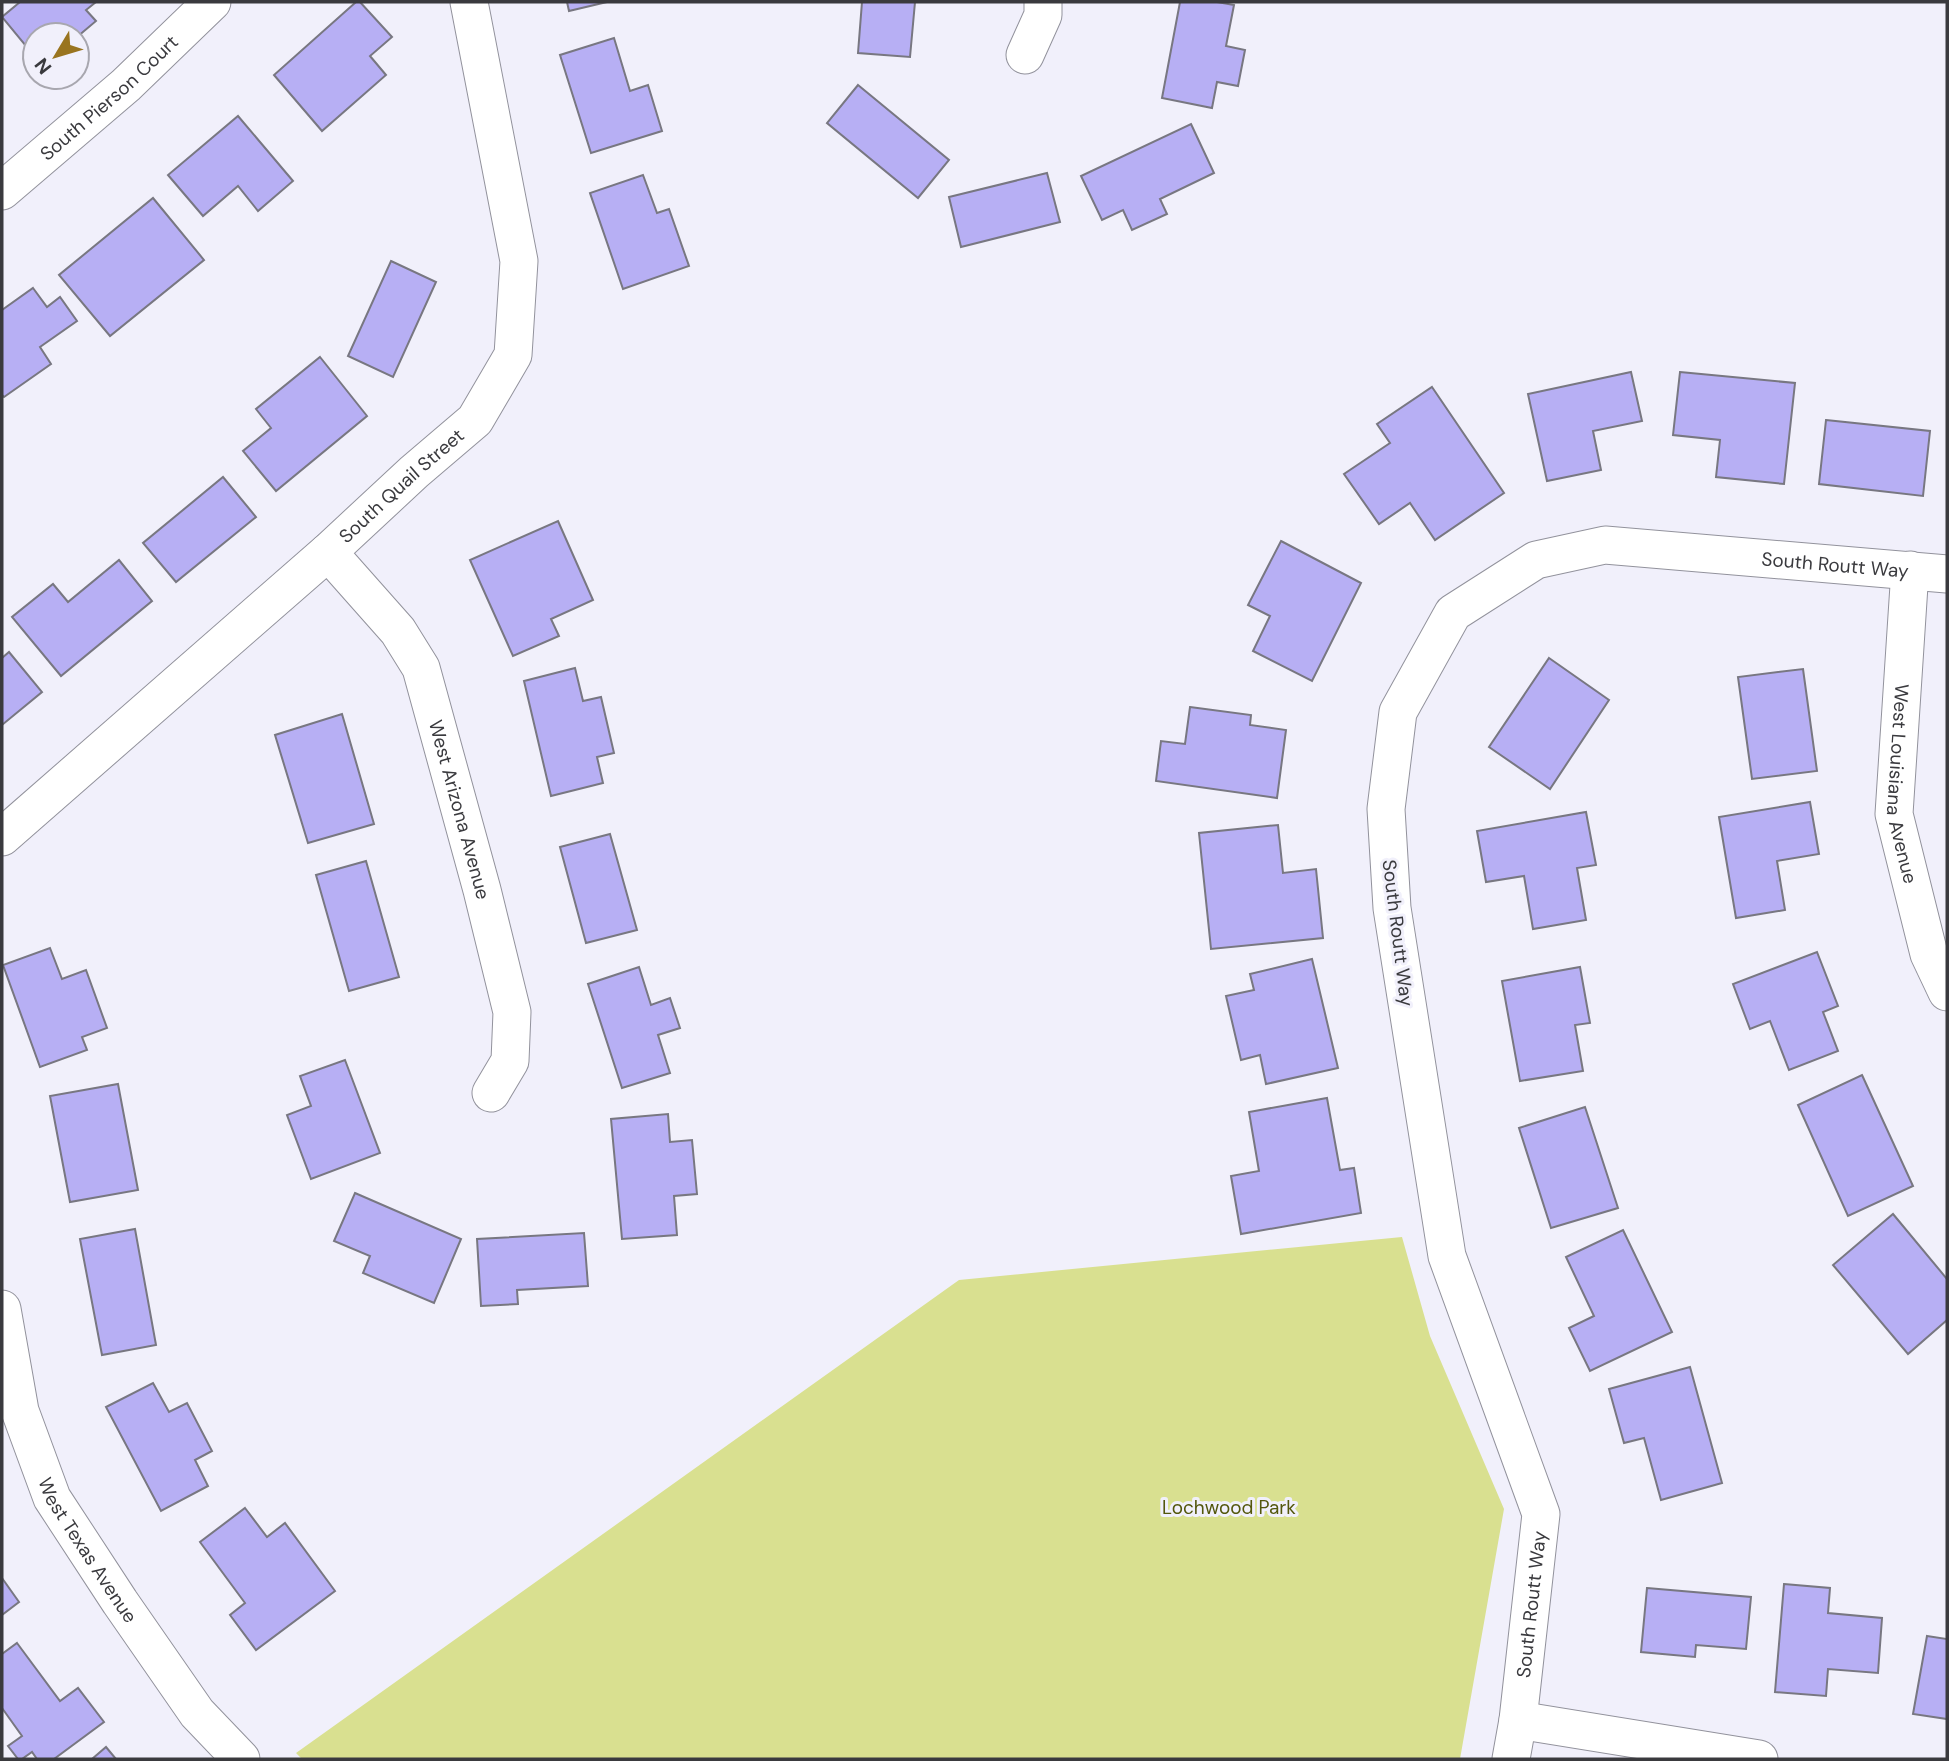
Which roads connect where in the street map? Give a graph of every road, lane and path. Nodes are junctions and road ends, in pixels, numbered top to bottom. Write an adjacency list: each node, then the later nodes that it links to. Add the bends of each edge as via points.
1 (212, 2): 5 (street, South Pierson Court, via 126,85)
2 (470, 2): 6 (street, South Quail Street, via 519,261 513,355 475,420)
3 (1043, 2): 4 (street, via 1043,15)
4 (1025, 55)
5 (2, 191)
6 (328, 552): 9 (street, South Quail Street); 11 (street, West Arizona Avenue, via 398,631 421,668 512,1012 510,1061)
7 (1910, 570): 8 (street, South Routt Way); 10 (street, West Louisiana Avenue, via 1894,814 1929,954); 13 (street, South Routt Way, via 1605,545 1536,560 1453,613 1398,712 1386,809 1392,908 1447,1256 1541,1514)
8 (1947, 574)
9 (2, 836)
10 (1947, 992)
11 (491, 1093)
12 (2, 1308): 14 (street, West Texas Avenue, via 20,1411 52,1498 197,1713)
13 (1518, 1720): 15 (street, South Routt Way); 16 (street)
14 (241, 1759)
15 (1511, 1759)
16 (1759, 1759)

